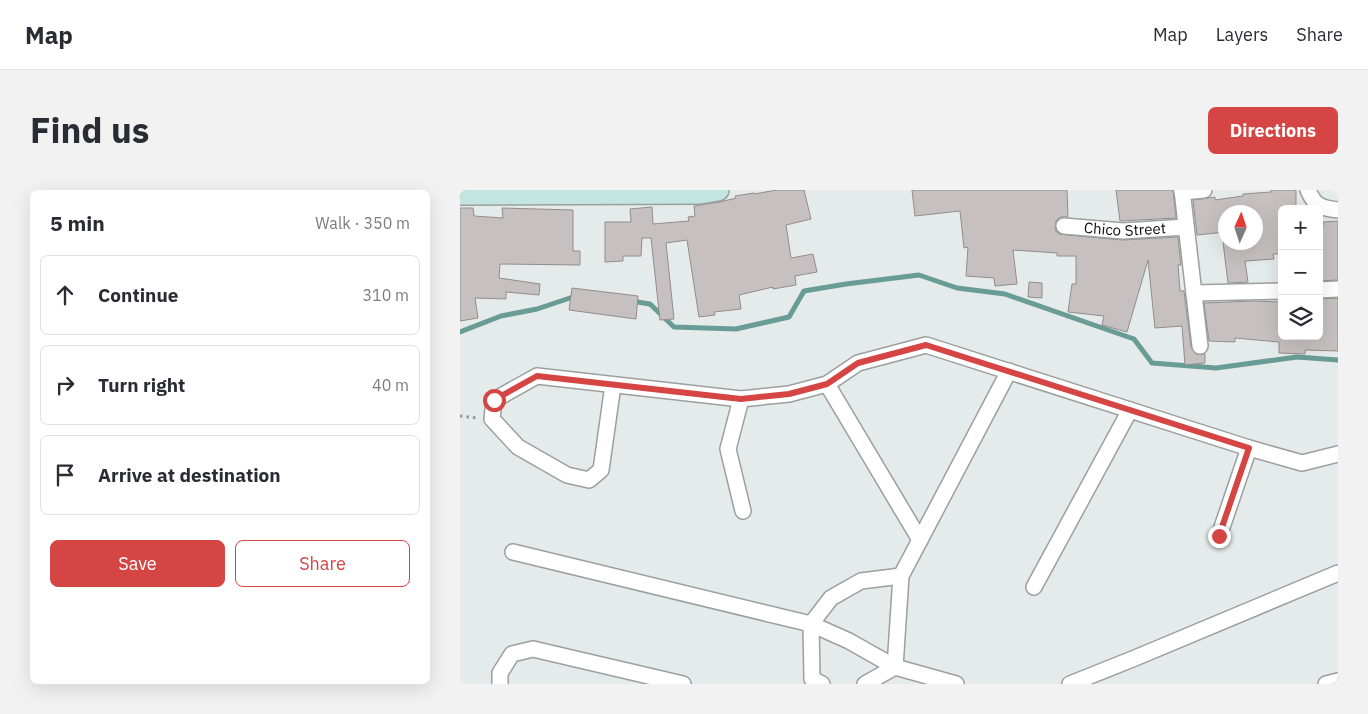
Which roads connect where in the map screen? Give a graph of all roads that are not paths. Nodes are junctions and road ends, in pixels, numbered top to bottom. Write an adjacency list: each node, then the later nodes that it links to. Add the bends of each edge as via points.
1 (718, 190): 5 (street, via 700,193)
2 (1204, 190): 4 (street)
3 (1308, 190): 6 (street, via 1321,208)
4 (1182, 191): 8 (street)
5 (460, 194)
6 (1338, 210)
7 (1064, 226): 8 (street, Chico Street, via 1122,230)
8 (1186, 227): 12 (street)
9 (1338, 289): 10 (street)
10 (1323, 290)
11 (1278, 291): 12 (street)
12 (1194, 293): 13 (street)
13 (1200, 346)
14 (1009, 371): 15 (street, via 926,345 858,363); 18 (street); 23 (street)
15 (827, 384): 17 (street, via 789,394); 23 (street)
16 (613, 385): 16 (street, via 537,376 494,400 492,419 518,447 567,475 590,480 601,470); 17 (street)
17 (741, 399): 21 (street, via 728,449)
18 (1130, 410): 19 (street); 27 (street)
19 (1249, 448): 20 (street, via 1302,463); 22 (street)
20 (1338, 454)
21 (743, 511)
22 (1219, 536)
23 (920, 540): 26 (street)
24 (513, 552): 28 (street)
25 (1338, 573): 36 (street)
26 (901, 576): 28 (street, via 861,582 831,598); 29 (street)
27 (1034, 587)
28 (811, 624): 29 (street, via 849,640); 33 (street, via 812,679)
29 (895, 667): 34 (street); 35 (street)
30 (1338, 681): 37 (street)
31 (500, 684): 32 (street, via 500,673 512,654 533,649)
32 (683, 684)
33 (822, 684)
34 (865, 684)
35 (956, 684)
36 (1070, 684)
37 (1326, 684)

